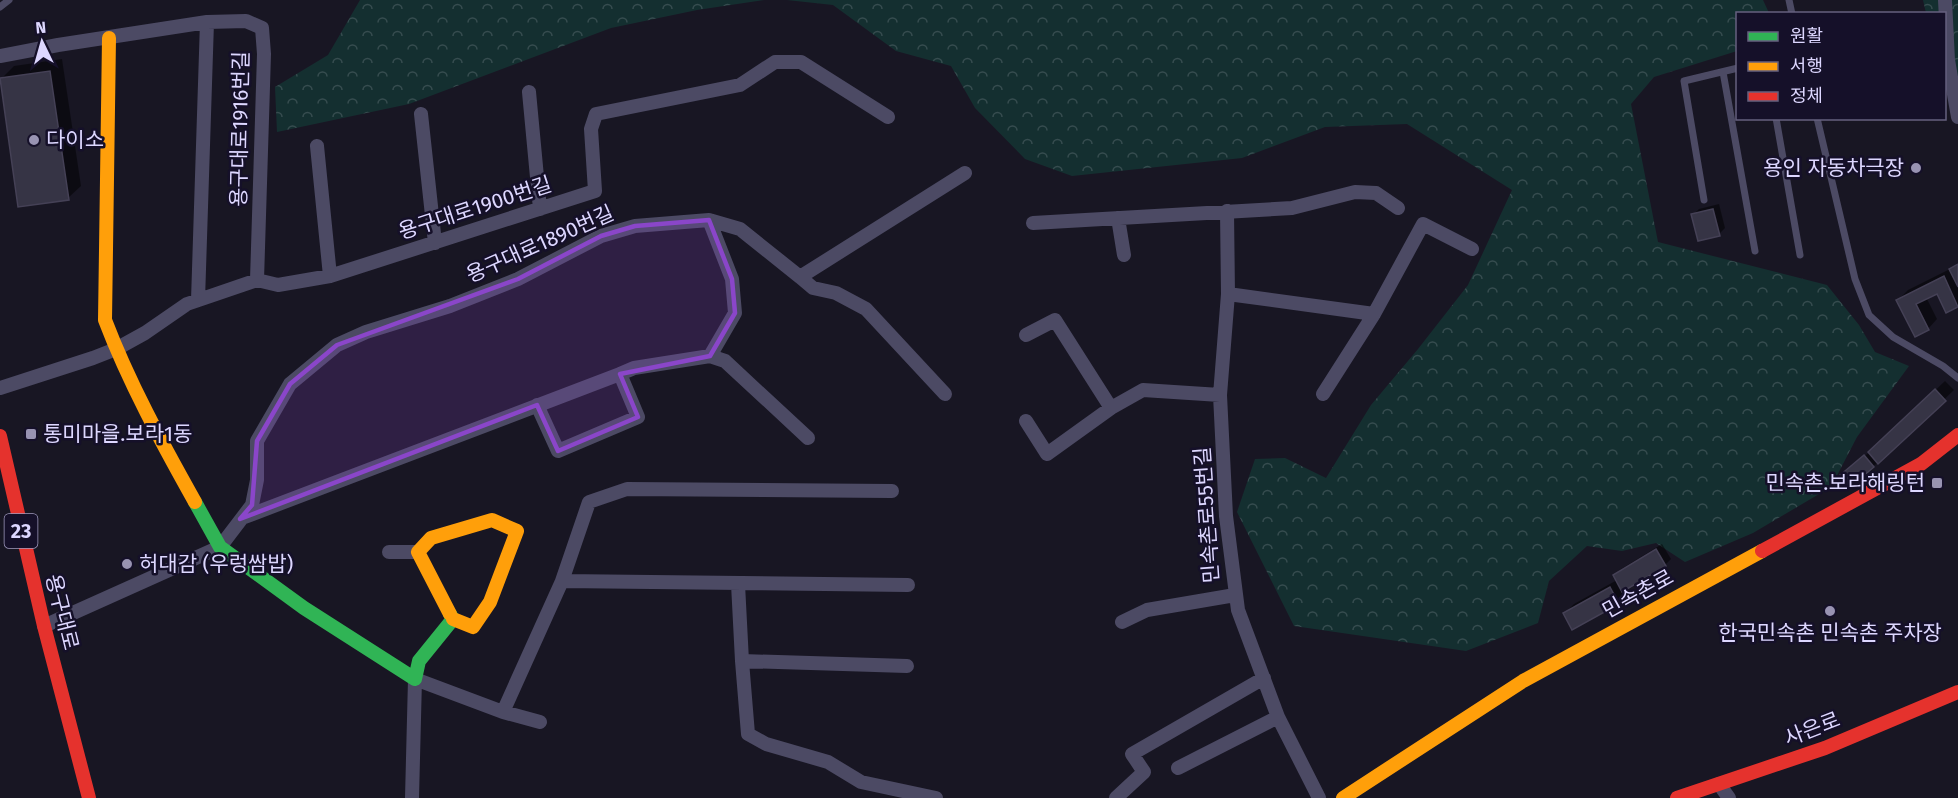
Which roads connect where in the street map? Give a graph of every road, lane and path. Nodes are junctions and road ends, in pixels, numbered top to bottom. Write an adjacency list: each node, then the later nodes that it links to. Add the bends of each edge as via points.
1 (9, 0): 2 (lane)
2 (0, 7)
3 (1946, 20): 12 (street)
4 (207, 22): 5 (street, 용구대로1916번길); 31 (street, 용구대로1916번길, via 246,21 262,28); 33 (street)
5 (110, 38): 6 (street, 용구대로1916번길); 36 (street, via 105,320)
6 (0, 56)
7 (1736, 68): 8 (lane)
8 (1723, 72): 17 (lane, via 1684,81); 26 (lane)
9 (529, 92): 19 (street)
10 (421, 114): 24 (street)
11 (888, 117): 19 (street, 용구대로1900번길, via 801,62 775,62 740,85 596,114 591,129 595,191)
12 (1958, 117)
13 (1776, 120): 28 (lane)
14 (1817, 120): 39 (lane, via 1855,279 1869,315 1893,337)
15 (317, 146): 29 (street)
16 (965, 173): 30 (street)
17 (1704, 200)
18 (1398, 208): 20 (street, via 1376,193 1355,192 1292,208)
19 (540, 210): 24 (street, 용구대로1900번길)
20 (1227, 211): 21 (street); 32 (street, 민속촌로55번길)
21 (1118, 218): 23 (street); 27 (street)
22 (709, 220): 30 (street, 용구대로1890번길, via 740,229); 37 (street, via 732,279 735,313); 53 (street, 용구대로1890번길, via 635,226 601,236 518,279 337,345 290,384 257,441 257,480 252,505)
23 (1033, 223)
24 (435, 243): 29 (street, 용구대로1900번길)
25 (1472, 249): 34 (street, via 1423,224)
26 (1755, 251)
27 (1124, 255)
28 (1800, 255)
29 (330, 276): 31 (street, 용구대로1900번길, via 278,285)
30 (800, 277): 41 (street, 용구대로1890번길, via 813,288 836,293 866,309)
31 (257, 280): 33 (street, 용구대로1900번길)
32 (1228, 294): 34 (street); 43 (street, 민속촌로55번길)
33 (198, 300): 36 (street, 용구대로1900번길)
34 (1374, 314): 42 (street)
35 (1026, 335): 45 (street, via 1055,320)
36 (116, 349): 40 (street, 용구대로1900번길); 55 (street)
37 (710, 356): 38 (street, via 634,368); 49 (street, via 724,360)
38 (620, 374): 44 (street); 44 (street, via 638,417 558,451)
39 (1958, 378)
40 (0, 388)
41 (945, 394)
42 (1323, 394)
43 (1220, 395): 45 (street, via 1143,390); 61 (street, 민속촌로55번길)
44 (537, 405): 53 (street)
45 (1111, 408): 46 (street, via 1047,454)
46 (1026, 422)
47 (1958, 435): 80 (street, 민속촌로, via 1921,464 1523,681)
48 (0, 436): 50 (street, 용구대로 / 23)
49 (808, 438)
50 (4, 478): 64 (street, 용구대로 / 23)
51 (892, 491): 58 (street, via 627,489 589,502)
52 (521, 517): 54 (street)
53 (240, 519): 55 (street, 용구대로1890번길)
54 (516, 531): 57 (street, via 492,520 431,537); 62 (street, via 490,602 473,627)
55 (220, 547): 64 (street); 68 (street, via 304,608)
56 (389, 552): 57 (street)
57 (418, 552): 62 (street)
58 (562, 582): 59 (street); 70 (street)
59 (738, 584): 60 (street); 65 (street)
60 (908, 585)
61 (1234, 595): 63 (street, via 1147,610); 67 (street, 민속촌로55번길)
62 (453, 619): 68 (street, via 419,661)
63 (1122, 622)
64 (44, 626): 75 (street, 용구대로 / 23)
65 (742, 661): 66 (street); 77 (street, via 748,734 766,744 828,762 861,782)
66 (907, 666)
67 (1263, 678): 71 (street, 민속촌로55번길); 78 (street, via 1132,754 1144,772)
68 (415, 679): 70 (street); 76 (street)
69 (1958, 692): 74 (street, 사은로, via 1825,748)
70 (503, 712): 72 (street)
71 (1278, 717): 73 (street); 79 (street, 민속촌로55번길)
72 (540, 722)
73 (1178, 768)
74 (1719, 784): 81 (street, 사은로); 82 (street)
75 (89, 798)
76 (412, 798)
77 (936, 798)
78 (1116, 798)
79 (1319, 798)
80 (1343, 798)
81 (1677, 798)
82 (1730, 798)

